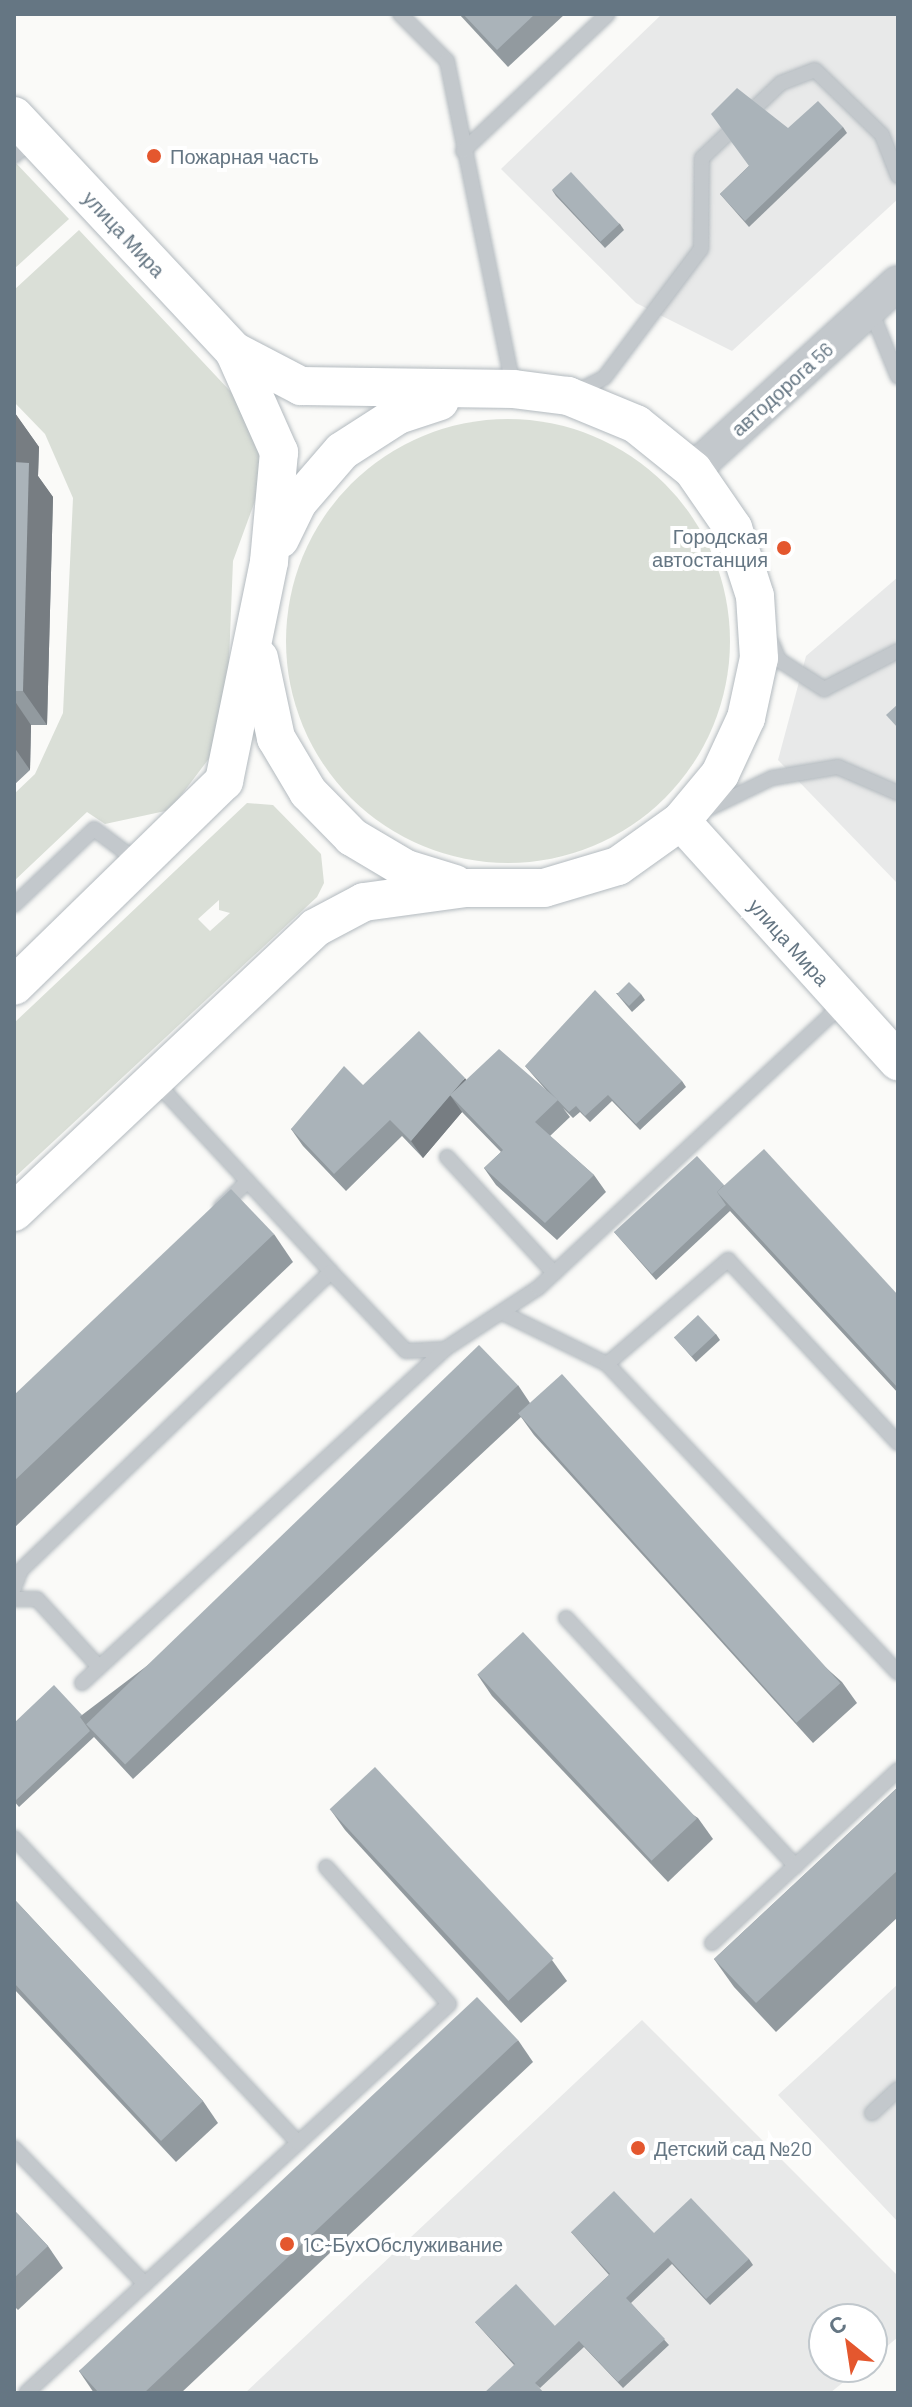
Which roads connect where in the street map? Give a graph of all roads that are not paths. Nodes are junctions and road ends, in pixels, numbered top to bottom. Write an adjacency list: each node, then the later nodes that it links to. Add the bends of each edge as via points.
1 (400, 14): 4 (lane, via 447,61)
2 (608, 14): 4 (lane)
3 (21, 137): 8 (main road, улица Мира)
4 (463, 151): 10 (lane)
5 (898, 176): 12 (lane, via 882,135 815,70 781,83 702,158 701,249 604,378)
6 (898, 283): 7 (street)
7 (870, 308): 9 (lane); 13 (street, автодорога 56)
8 (234, 351): 11 (main road, via 301,386); 14 (main road, via 279,452)
9 (898, 377)
10 (514, 389): 11 (main road); 12 (main road)
11 (461, 394): 14 (main road, via 398,415 342,451 298,502)
12 (568, 396): 13 (main road, via 636,424)
13 (693, 470): 15 (main road, via 733,528)
14 (269, 562): 16 (main road)
15 (755, 596): 17 (lane, via 779,660 824,689); 19 (main road, via 759,658 746,718 720,774)
16 (258, 615): 20 (main road, via 224,781); 21 (main road, via 259,678 276,738 308,792 352,837 406,869)
17 (898, 651)
18 (898, 793): 19 (lane, via 838,767 772,778)
19 (681, 821): 21 (main road, via 618,866 544,888); 24 (main road, улица Мира)
20 (145, 866): 22 (lane, via 94,829); 23 (main road)
21 (466, 888): 26 (main road, via 364,902 315,928)
22 (14, 905)
23 (14, 986)
24 (844, 1003): 25 (main road, улица Мира); 32 (lane)
25 (898, 1061)
26 (155, 1080): 28 (lane); 29 (main road)
27 (447, 1157): 32 (lane)
28 (248, 1181): 30 (lane); 31 (lane)
29 (14, 1212)
30 (204, 1223)
31 (331, 1272): 34 (lane, via 406,1351); 37 (lane, via 21,1570)
32 (554, 1273): 33 (lane)
33 (505, 1314): 34 (lane); 35 (lane)
34 (445, 1349): 40 (lane)
35 (607, 1364): 36 (lane, via 728,1260); 41 (lane)
36 (898, 1443)
37 (14, 1588)
38 (14, 1599): 40 (lane, via 37,1599)
39 (566, 1618): 45 (lane)
40 (99, 1667): 42 (lane)
41 (898, 1673)
42 (82, 1683)
43 (898, 1770): 45 (lane)
44 (14, 1838): 50 (lane)
45 (796, 1866): 47 (lane)
46 (326, 1867): 50 (lane, via 449,2004)
47 (712, 1943)
48 (898, 2089): 49 (lane)
49 (872, 2113)
50 (298, 2143): 52 (lane)
51 (14, 2148): 52 (lane)
52 (145, 2284): 53 (lane)
53 (26, 2393)

